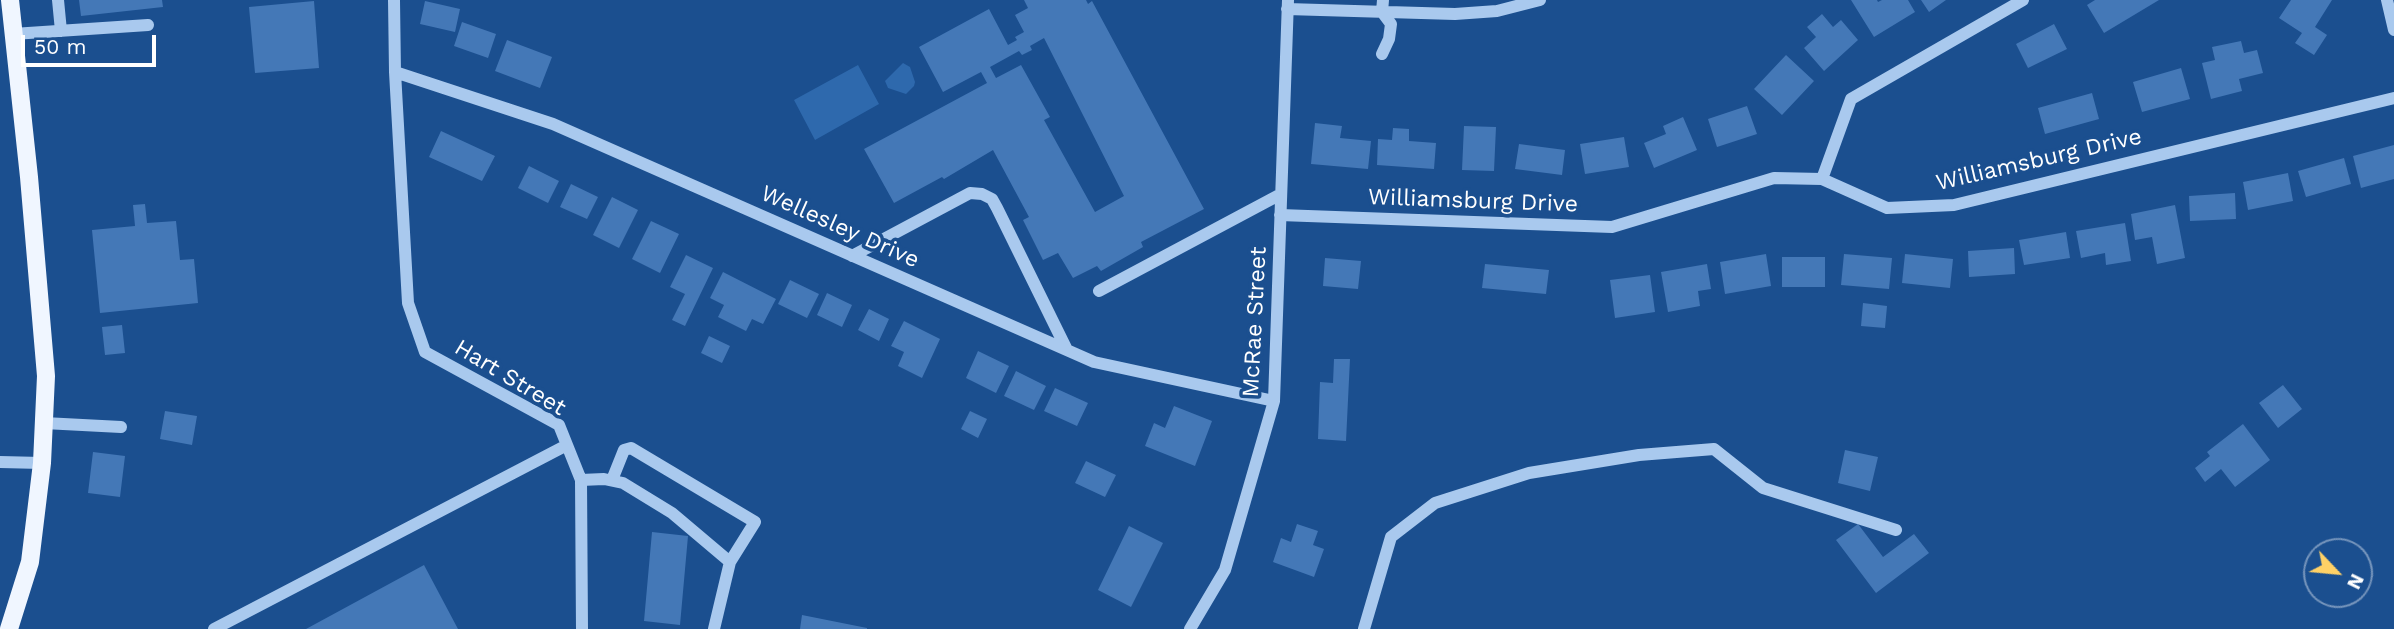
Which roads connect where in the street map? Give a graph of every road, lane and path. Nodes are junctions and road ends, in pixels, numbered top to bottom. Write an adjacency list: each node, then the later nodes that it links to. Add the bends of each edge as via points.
1 (9, 0): 12 (main road)
2 (58, 0): 11 (street)
3 (394, 0): 14 (street, Hart Street)
4 (1540, 0): 8 (street, via 1455,14)
5 (2023, 0): 16 (street, via 1851,99)
6 (2387, 0): 10 (street)
7 (1288, 4): 8 (street); 17 (street, McRae Street)
8 (1383, 6): 13 (street, via 1391,24)
9 (148, 25): 11 (street)
10 (2394, 30)
11 (61, 31): 12 (street)
12 (13, 34): 23 (main road, via 45,363)
13 (1382, 54)
14 (395, 72): 19 (street, Wellesley Drive, via 552,124); 25 (street, Hart Street, via 408,303 425,352 559,425)
15 (2394, 98): 16 (street, Williamsburg Drive, via 1954,205 1887,208)
16 (1822, 179): 18 (street, Williamsburg Drive, via 1774,178 1612,227)
17 (1281, 194): 18 (street, McRae Street); 20 (street)
18 (1280, 215): 22 (street, McRae Street)
19 (852, 256): 21 (street, Wellesley Drive); 21 (street, via 970,193 982,194 997,208)
20 (1099, 291)
21 (1067, 350): 22 (street, Wellesley Drive, via 1094,362)
22 (1274, 401): 36 (street, McRae Street, via 1225,570)
23 (44, 423): 24 (street); 27 (main road)
24 (121, 427)
25 (567, 445): 28 (street, Hart Street); 33 (street)
26 (0, 462): 27 (street)
27 (42, 463): 32 (main road, via 30,562)
28 (581, 480): 29 (street); 34 (street, Hart Street)
29 (612, 480): 31 (street, via 672,513); 31 (street, via 624,450 631,448 755,522)
30 (1896, 530): 37 (street, via 1763,488 1714,449 1639,455 1529,473 1435,503 1391,537)
31 (730, 562): 35 (street)
32 (12, 628)
33 (214, 629)
34 (582, 629)
35 (714, 629)
36 (1190, 629)
37 (1364, 629)

